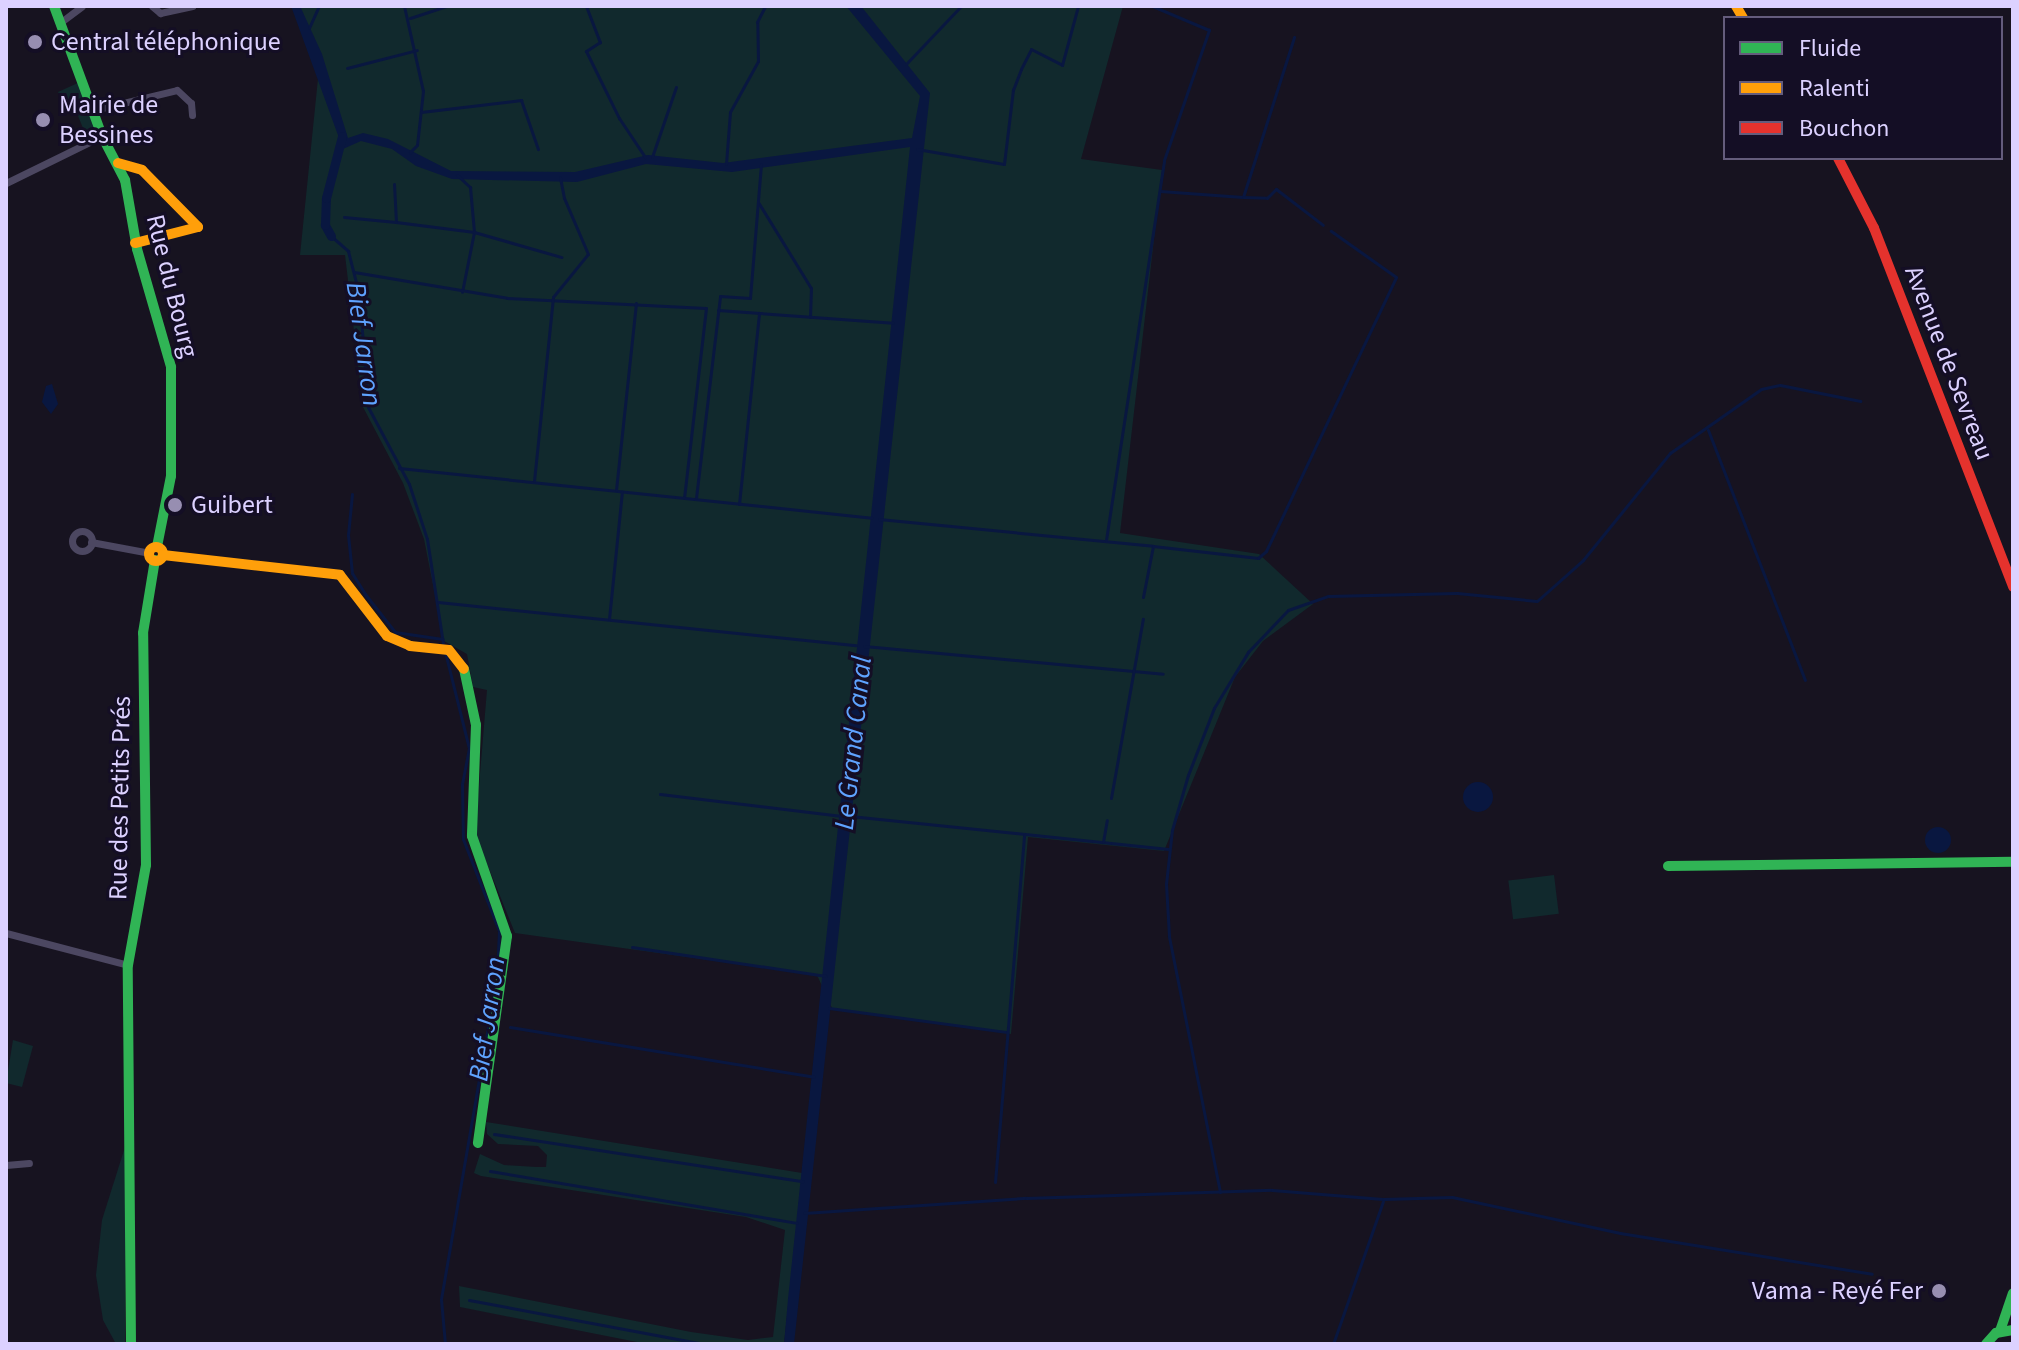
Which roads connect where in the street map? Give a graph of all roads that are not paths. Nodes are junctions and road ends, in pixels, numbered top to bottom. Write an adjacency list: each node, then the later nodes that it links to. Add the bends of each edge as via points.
1 (54, 6): 5 (street, Rue du Bourg)
2 (82, 6): 5 (street)
3 (152, 6): 4 (street, via 160,13)
4 (192, 6)
5 (61, 22): 6 (street, Rue du Bourg)
6 (94, 110): 7 (street, via 177,90 191,103); 8 (street, Rue du Bourg)
7 (192, 115)
8 (102, 136): 10 (street, Rue du Bourg); 11 (street)
9 (1839, 160): 15 (street, Avenue de Sevreau, via 1874,228)
10 (118, 163): 12 (street, Rue du Bourg); 12 (street, via 142,170 198,227)
11 (6, 183)
12 (135, 243): 14 (street, Rue du Bourg, via 171,367 171,476)
13 (91, 542): 14 (street)
14 (156, 554): 19 (street, Rue des Petits Prés, via 143,633 146,865); 20 (street, via 340,575 387,636 410,646 449,650 462,661 476,725 472,836 507,936)
15 (2013, 587)
16 (2013, 862): 17 (street)
17 (1668, 866)
18 (6, 933): 19 (street)
19 (128, 965): 26 (street, Rue des Petits Prés)
20 (478, 1143)
21 (29, 1163): 22 (street)
22 (6, 1165)
23 (2013, 1293): 25 (street)
24 (2013, 1330): 25 (street)
25 (2000, 1331): 27 (street)
26 (131, 1344)
27 (1986, 1344)

